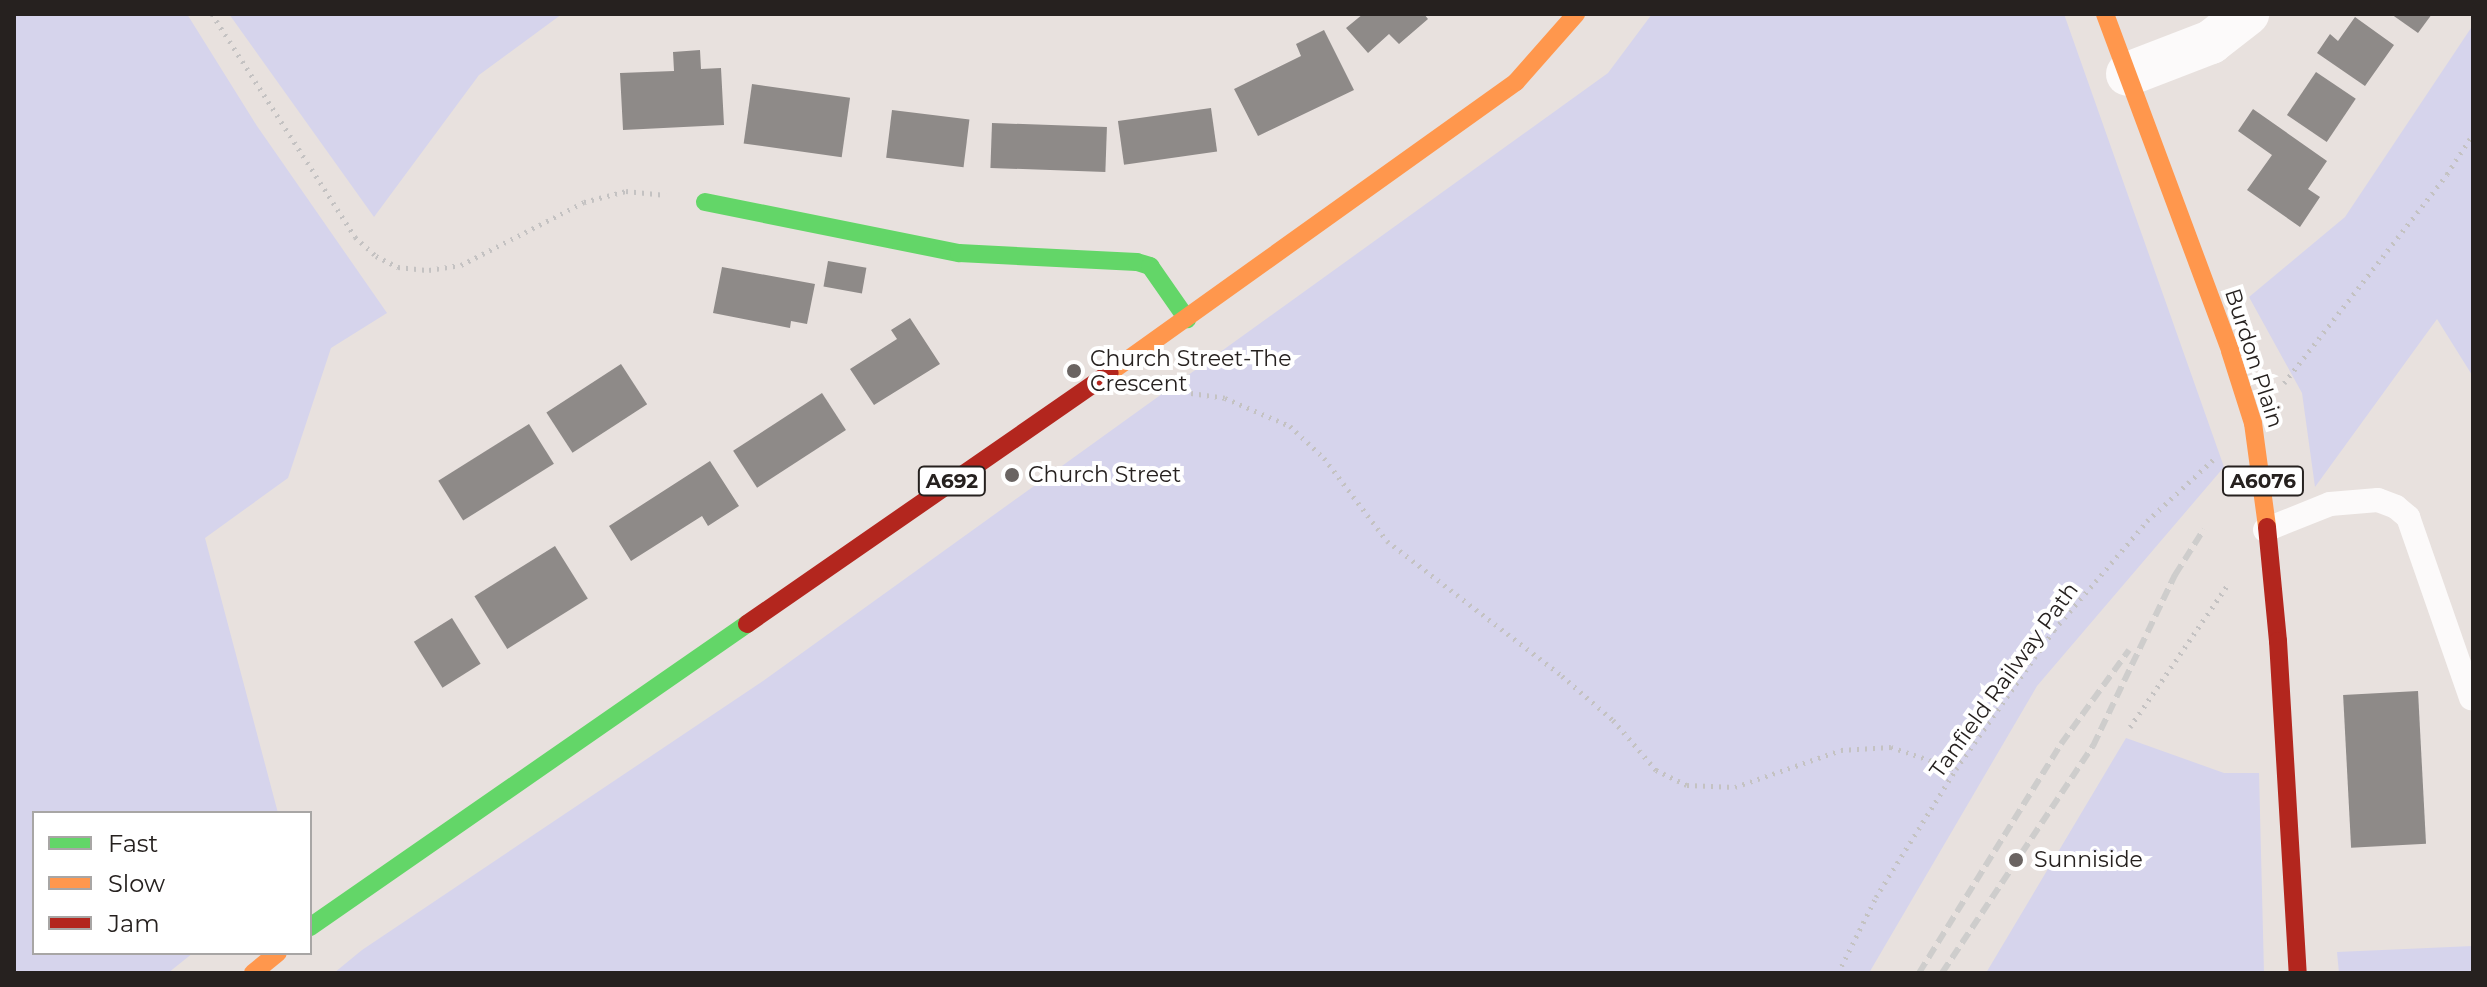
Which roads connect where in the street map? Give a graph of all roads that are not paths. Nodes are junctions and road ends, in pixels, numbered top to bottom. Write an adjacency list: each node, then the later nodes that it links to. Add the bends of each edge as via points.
1 (1576, 14): 6 (main road, A692, via 1516,82)
2 (2105, 14): 4 (main road, Burdon Plain / A6076)
3 (2247, 14): 4 (street, via 2211,42)
4 (2128, 74): 7 (main road, Burdon Plain / A6076, via 2253,423)
5 (705, 202): 6 (main road, via 959,253 1137,262 1150,266)
6 (1187, 319): 9 (main road, A692)
7 (2265, 530): 8 (lane, via 2330,504 2378,500 2396,507 2408,517); 12 (main road, Burdon Plain / A6076, via 2278,641)
8 (2471, 698)
9 (312, 926)
10 (276, 955): 11 (main road)
11 (253, 973)
12 (2298, 973)

